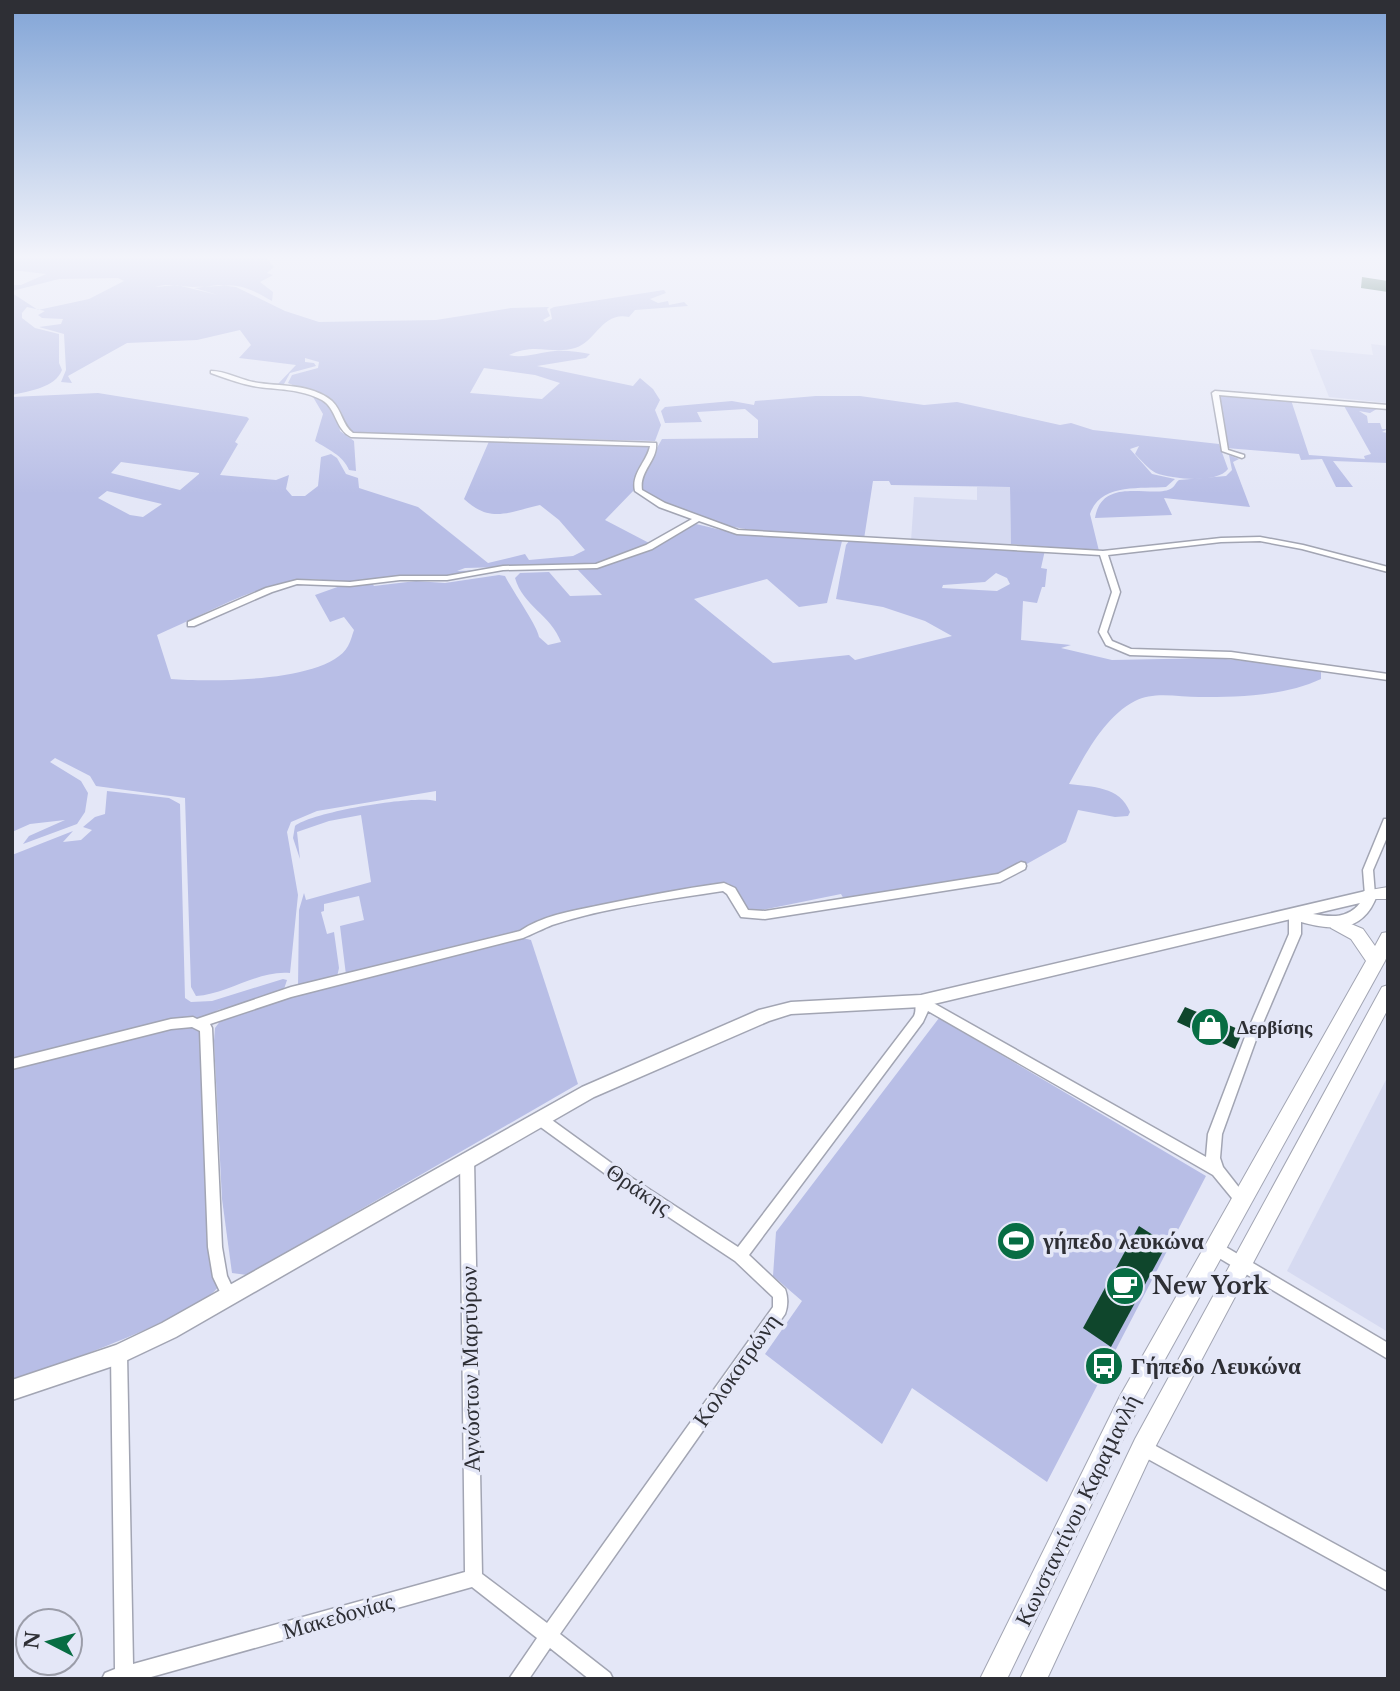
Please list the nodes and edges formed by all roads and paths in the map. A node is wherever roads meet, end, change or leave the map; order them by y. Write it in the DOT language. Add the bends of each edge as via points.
graph roads {
  1 [pos="213,372"];
  2 [pos="1388,407"];
  3 [pos="1242,456"];
  4 [pos="697,519"];
  5 [pos="1103,553"];
  6 [pos="1388,570"];
  7 [pos="191,624"];
  8 [pos="1388,677"];
  9 [pos="1388,822"];
  10 [pos="1021,866"];
  11 [pos="1388,893"];
  12 [pos="1370,895"];
  13 [pos="1295,915"];
  14 [pos="1337,924"];
  15 [pos="1388,939"];
  16 [pos="1376,961"];
  17 [pos="1388,992"];
  18 [pos="921,1001"];
  19 [pos="199,1023"];
  20 [pos="12,1064"];
  21 [pos="540,1119"];
  22 [pos="467,1159"];
  23 [pos="1218,1171"];
  24 [pos="1241,1199"];
  25 [pos="1214,1247"];
  26 [pos="740,1256"];
  27 [pos="1242,1263"];
  28 [pos="229,1295"];
  29 [pos="1388,1352"];
  30 [pos="120,1354"];
  31 [pos="12,1390"];
  32 [pos="1143,1447"];
  33 [pos="474,1578"];
  34 [pos="1388,1583"];
  35 [pos="550,1634"];
  36 [pos="118,1677"];
  37 [pos="518,1679"];
  38 [pos="604,1679"];
  39 [pos="993,1679"];
  40 [pos="1033,1679"];
  1 -- 4 [label="street" via="321,397 338,410 343,428 351,435 654,444 637,489 645,497"];
  2 -- 3 [label="street" via="1215,393 1225,451"];
  4 -- 5 [label="street" via="750,533"];
  4 -- 7 [label="street" via="649,547 597,566 503,568 447,578 349,584 296,582"];
  5 -- 6 [label="street" via="1260,539"];
  5 -- 8 [label="street" via="1116,592 1103,632 1114,647 1130,652 1231,655"];
  9 -- 12 [label="street" via="1368,870"];
  10 -- 19 [label="street" via="1000,878 765,915 745,914 724,887 547,920 523,934 291,992"];
  11 -- 12 [label="main road"];
  12 -- 13 [label="street"];
  12 -- 14 [label="street" via="1362,911"];
  13 -- 14 [label="street"];
  13 -- 18 [label="street"];
  13 -- 23 [label="street" via="1295,934 1215,1133 1213,1158"];
  14 -- 16 [label="main road" via="1357,934"];
  15 -- 16 [label="main road, Κωνσταντίνου Καραμανλή"];
  16 -- 24 [label="main road, Κωνσταντίνου Καραμανλή"];
  17 -- 27 [label="main road, Κωνσταντίνου Καραμανλή"];
  18 -- 21 [label="street" via="780,1010 619,1077"];
  18 -- 23 [label="street"];
  18 -- 26 [label="street" via="919,1019"];
  19 -- 20 [label="street" via="171,1024"];
  19 -- 28 [label="street" via="208,1032 215,1247 220,1277"];
  21 -- 22 [label="street"];
  21 -- 26 [label="street, Θράκης"];
  22 -- 28 [label="street"];
  22 -- 33 [label="street, Αγνώστων Μαρτύρων"];
  23 -- 24 [label="street"];
  24 -- 25 [label="main road, Κωνσταντίνου Καραμανλή"];
  25 -- 27 [label="street"];
  25 -- 39 [label="main road, Κωνσταντίνου Καραμανλή" via="1128,1404"];
  26 -- 35 [label="street, Κολοκοτρώνη" via="780,1294 780,1309"];
  27 -- 29 [label="street"];
  27 -- 32 [label="main road, Κωνσταντίνου Καραμανλή"];
  28 -- 30 [label="street"];
  30 -- 31 [label="street"];
  30 -- 36 [label="street"];
  32 -- 34 [label="street"];
  32 -- 40 [label="main road, Κωνσταντίνου Καραμανλή"];
  33 -- 35 [label="street"];
  33 -- 36 [label="street, Μακεδονίας"];
  35 -- 37 [label="street, Κολοκοτρώνη"];
  35 -- 38 [label="street"];
}
